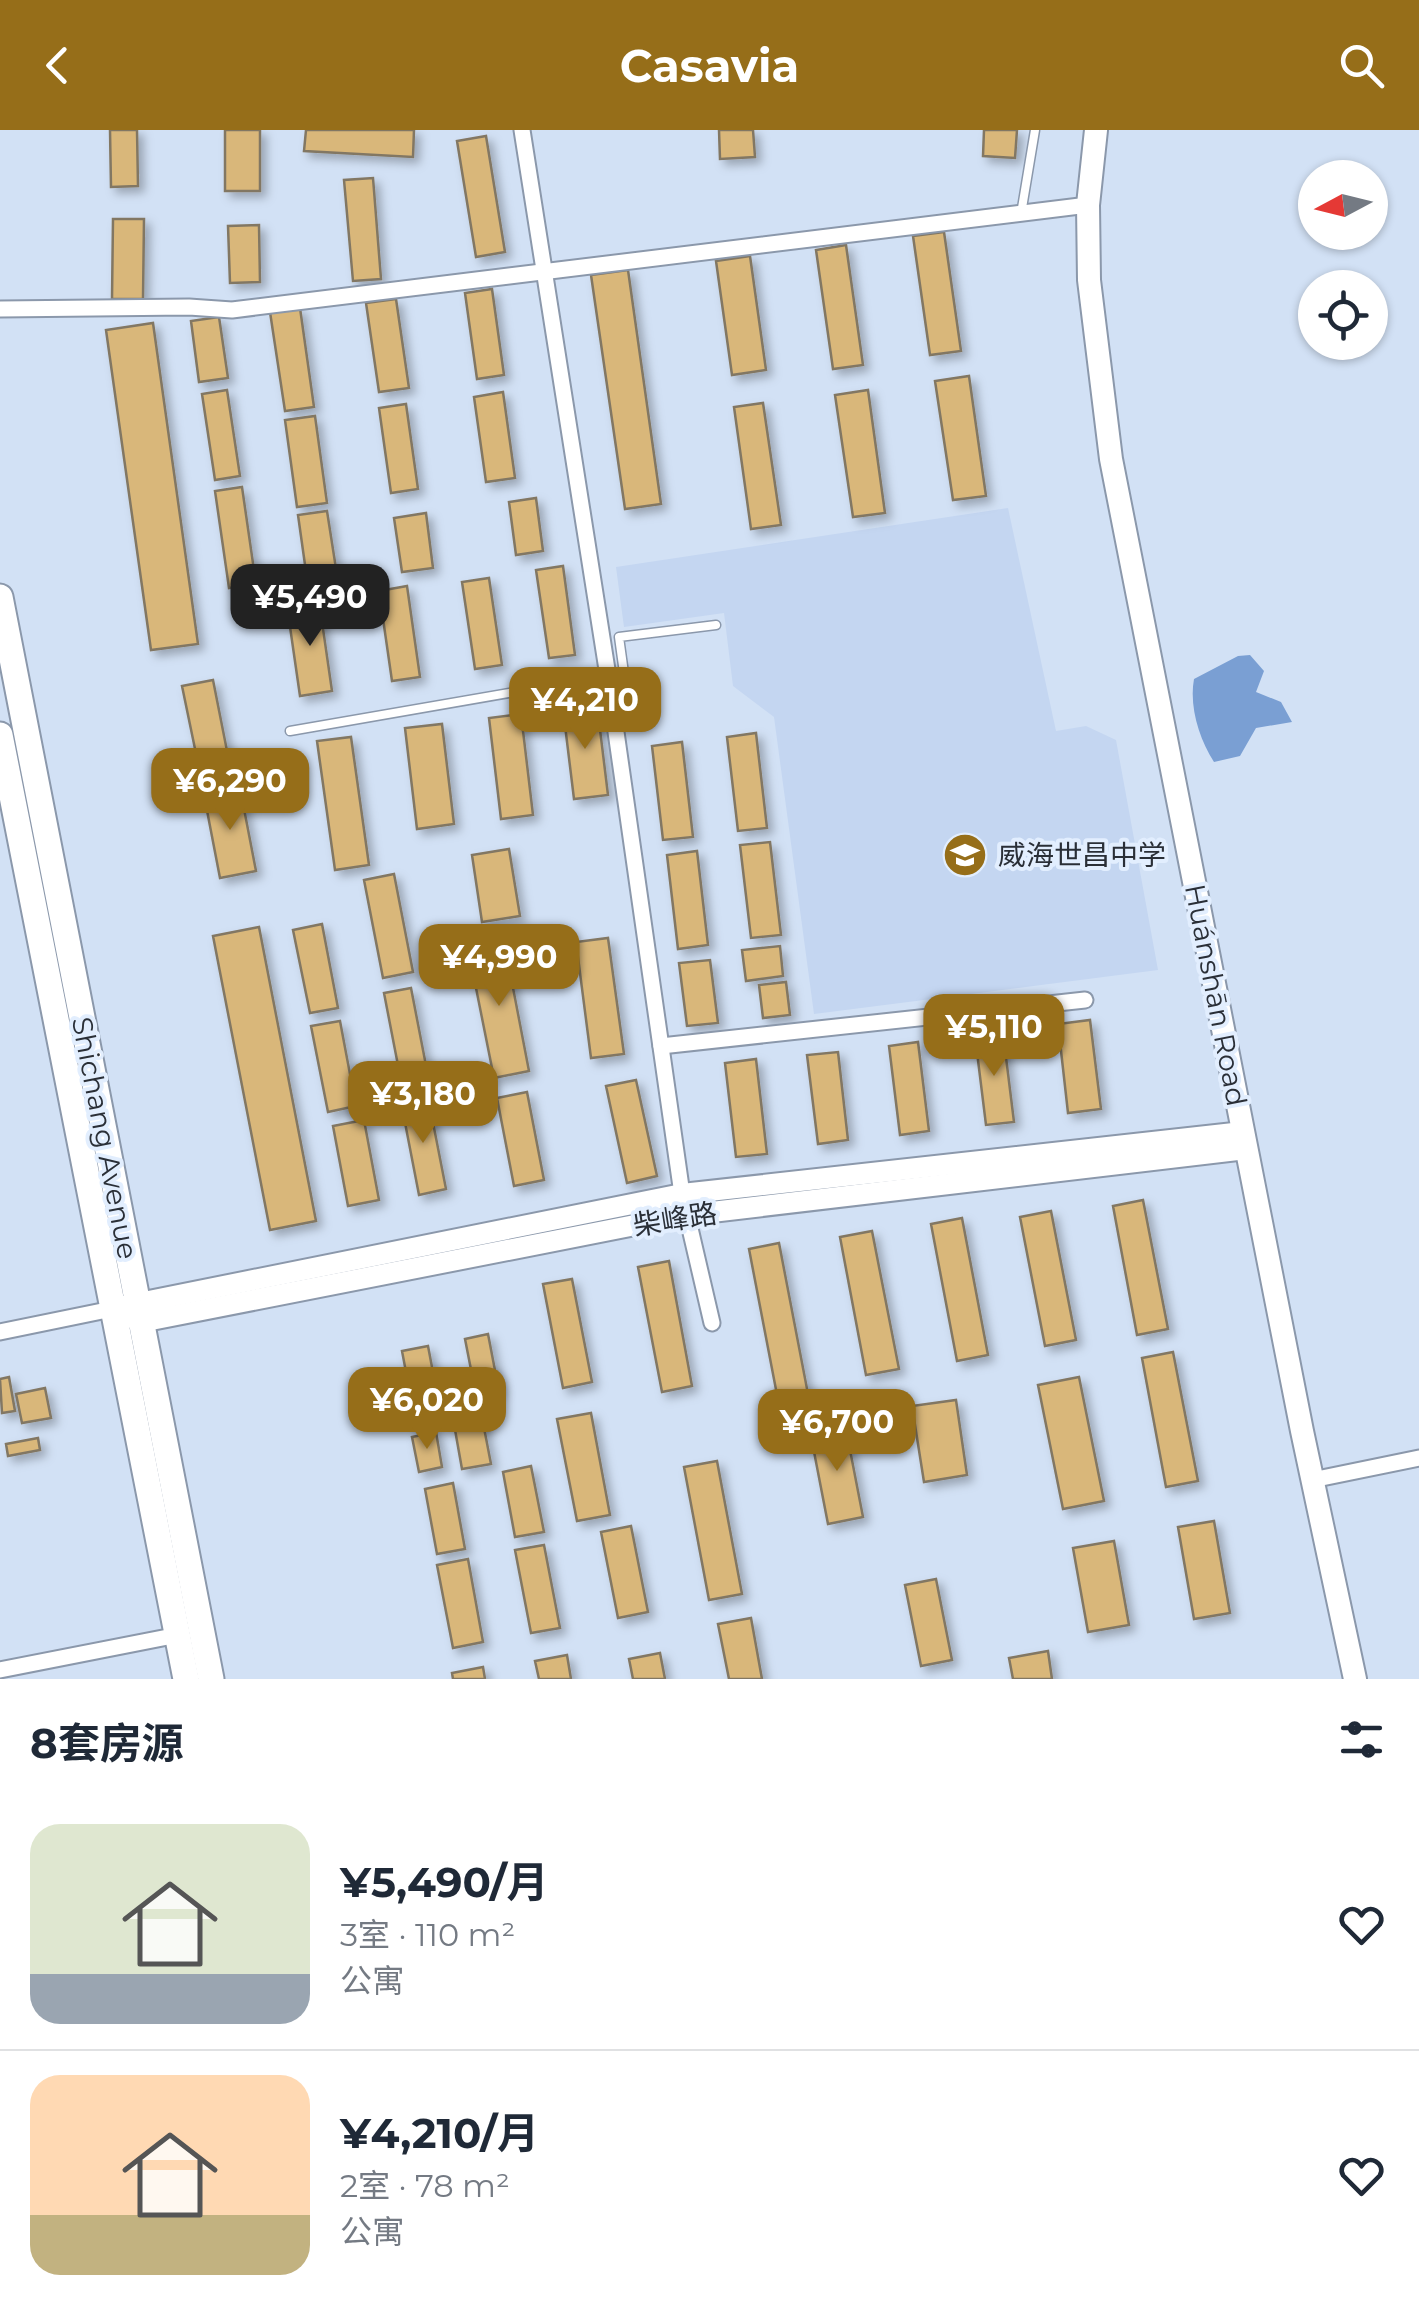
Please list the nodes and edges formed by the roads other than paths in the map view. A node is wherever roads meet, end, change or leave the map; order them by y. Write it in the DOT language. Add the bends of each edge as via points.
graph roads {
  1 [pos="522,130"];
  2 [pos="1035,130"];
  3 [pos="1096,130"];
  4 [pos="1088,204"];
  5 [pos="1021,215"];
  6 [pos="544,272"];
  7 [pos="0,309"];
  8 [pos="0,597"];
  9 [pos="716,625"];
  10 [pos="608,676"];
  11 [pos="290,731"];
  12 [pos="0,735"];
  13 [pos="1085,1000"];
  14 [pos="661,1046"];
  15 [pos="1244,1141"];
  16 [pos="684,1204"];
  17 [pos="130,1312"];
  18 [pos="712,1323"];
  19 [pos="0,1332"];
  20 [pos="1419,1458"];
  21 [pos="1312,1480"];
  22 [pos="178,1635"];
  23 [pos="0,1670"];
  24 [pos="186,1679"];
  25 [pos="212,1679"];
  26 [pos="1354,1679"];
  1 -- 6 [label="street"];
  2 -- 5 [label="lane"];
  3 -- 4 [label="main road, Huánshān Road"];
  4 -- 5 [label="street"];
  4 -- 15 [label="main road, Huánshān Road" via="1089,280 1110,459"];
  5 -- 6 [label="street"];
  6 -- 7 [label="street" via="232,310"];
  6 -- 10 [label="street"];
  8 -- 17 [label="main road, Shichang Avenue"];
  9 -- 10 [label="lane" via="619,637 624,673"];
  10 -- 11 [label="lane"];
  10 -- 14 [label="street"];
  12 -- 17 [label="main road, Shichang Avenue"];
  13 -- 14 [label="street"];
  14 -- 16 [label="street"];
  15 -- 16 [label="street, 柴峰路"];
  15 -- 21 [label="main road, Huánshān Road"];
  16 -- 17 [label="street, 柴峰路"];
  16 -- 18 [label="street"];
  17 -- 19 [label="street, 柴峰路"];
  17 -- 22 [label="main road, Shichang Avenue"];
  17 -- 25 [label="main road, Shichang Avenue"];
  20 -- 21 [label="street"];
  21 -- 26 [label="main road, Huánshān Road"];
  22 -- 23 [label="street"];
  22 -- 24 [label="main road, Shichang Avenue"];
}
